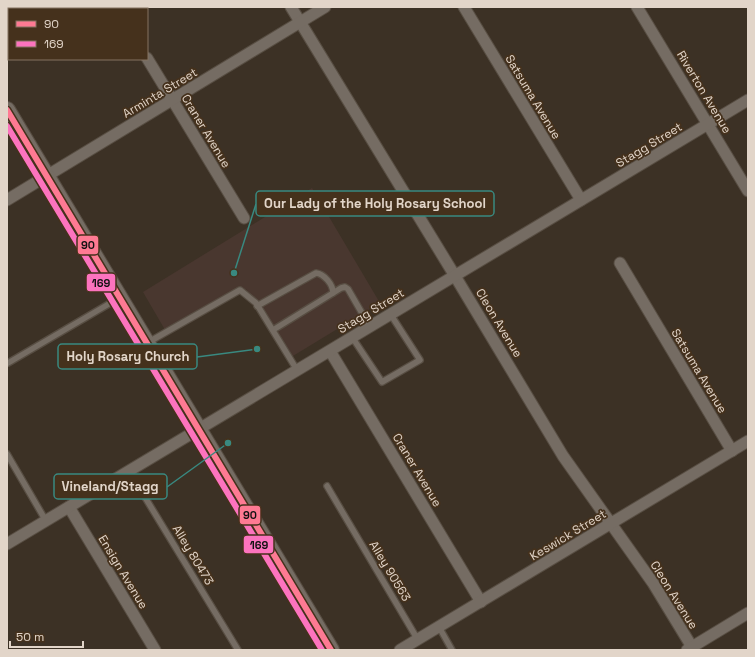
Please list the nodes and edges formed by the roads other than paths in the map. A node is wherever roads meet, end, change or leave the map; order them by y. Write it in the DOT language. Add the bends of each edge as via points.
graph roads {
  1 [pos="291,7"];
  2 [pos="325,7"];
  3 [pos="464,7"];
  4 [pos="638,7"];
  5 [pos="300,22"];
  6 [pos="148,60"];
  7 [pos="748,100"];
  8 [pos="172,101"];
  9 [pos="9,119"];
  10 [pos="708,124"];
  11 [pos="47,176"];
  12 [pos="748,191"];
  13 [pos="7,200"];
  14 [pos="581,200"];
  15 [pos="244,218"];
  16 [pos="620,263"];
  17 [pos="455,276"];
  18 [pos="333,293"];
  19 [pos="119,298"];
  20 [pos="257,306"];
  21 [pos="391,315"];
  22 [pos="370,327"];
  23 [pos="273,330"];
  24 [pos="352,337"];
  25 [pos="147,343"];
  26 [pos="330,351"];
  27 [pos="8,363"];
  28 [pos="298,370"];
  29 [pos="198,429"];
  30 [pos="748,441"];
  31 [pos="732,451"];
  32 [pos="7,454"];
  33 [pos="129,471"];
  34 [pos="327,486"];
  35 [pos="69,507"];
  36 [pos="46,520"];
  37 [pos="611,524"];
  38 [pos="7,544"];
  39 [pos="481,602"];
  40 [pos="748,613"];
  41 [pos="438,627"];
  42 [pos="418,640"];
  43 [pos="689,648"];
  44 [pos="156,650"];
  45 [pos="238,650"];
  46 [pos="331,650"];
  47 [pos="400,650"];
  48 [pos="452,650"];
  1 -- 5 [label="street, Cleon Avenue"];
  2 -- 5 [label="street, Arminta Street"];
  3 -- 14 [label="street, Satsuma Avenue"];
  4 -- 10 [label="street, Riverton Avenue"];
  5 -- 8 [label="street, Arminta Street"];
  5 -- 17 [label="street, Cleon Avenue"];
  6 -- 8 [label="street, Craner Avenue"];
  7 -- 10 [label="street, Stagg Street"];
  8 -- 11 [label="street, Arminta Street"];
  8 -- 15 [label="street, Craner Avenue"];
  9 -- 11 [label="main road"];
  10 -- 12 [label="street, Riverton Avenue"];
  10 -- 14 [label="street, Stagg Street"];
  11 -- 13 [label="street, Arminta Street"];
  11 -- 19 [label="main road"];
  14 -- 17 [label="street, Stagg Street"];
  16 -- 31 [label="street, Satsuma Avenue"];
  17 -- 21 [label="street, Stagg Street"];
  17 -- 37 [label="street, Cleon Avenue" via="563,456"];
  18 -- 20 [label="lane" via="324,276 316,273"];
  18 -- 22 [label="lane" via="341,288 348,289"];
  18 -- 23 [label="lane"];
  19 -- 25 [label="main road"];
  19 -- 27 [label="lane"];
  20 -- 23 [label="lane"];
  20 -- 25 [label="lane" via="240,290"];
  21 -- 22 [label="street, Stagg Street"];
  21 -- 24 [label="lane" via="420,360 382,382"];
  22 -- 24 [label="street, Stagg Street"];
  23 -- 28 [label="lane"];
  24 -- 26 [label="street, Stagg Street"];
  25 -- 29 [label="main road"];
  26 -- 28 [label="street, Stagg Street"];
  26 -- 39 [label="street, Craner Avenue"];
  28 -- 29 [label="street, Stagg Street"];
  29 -- 33 [label="street, Stagg Street"];
  29 -- 46 [label="main road"];
  30 -- 31 [label="street, Keswick Street"];
  31 -- 37 [label="street, Keswick Street"];
  32 -- 36 [label="lane"];
  33 -- 35 [label="street, Stagg Street"];
  33 -- 45 [label="lane, Alley 80473"];
  34 -- 42 [label="lane, Alley 90563"];
  35 -- 36 [label="street, Stagg Street"];
  35 -- 44 [label="street, Ensign Avenue"];
  36 -- 38 [label="street, Stagg Street"];
  37 -- 39 [label="street, Keswick Street"];
  37 -- 43 [label="street, Cleon Avenue" via="653,583"];
  39 -- 41 [label="street, Keswick Street"];
  40 -- 43 [label="street"];
  41 -- 42 [label="street, Keswick Street"];
  41 -- 48 [label="lane"];
  42 -- 47 [label="street, Keswick Street"];
}
